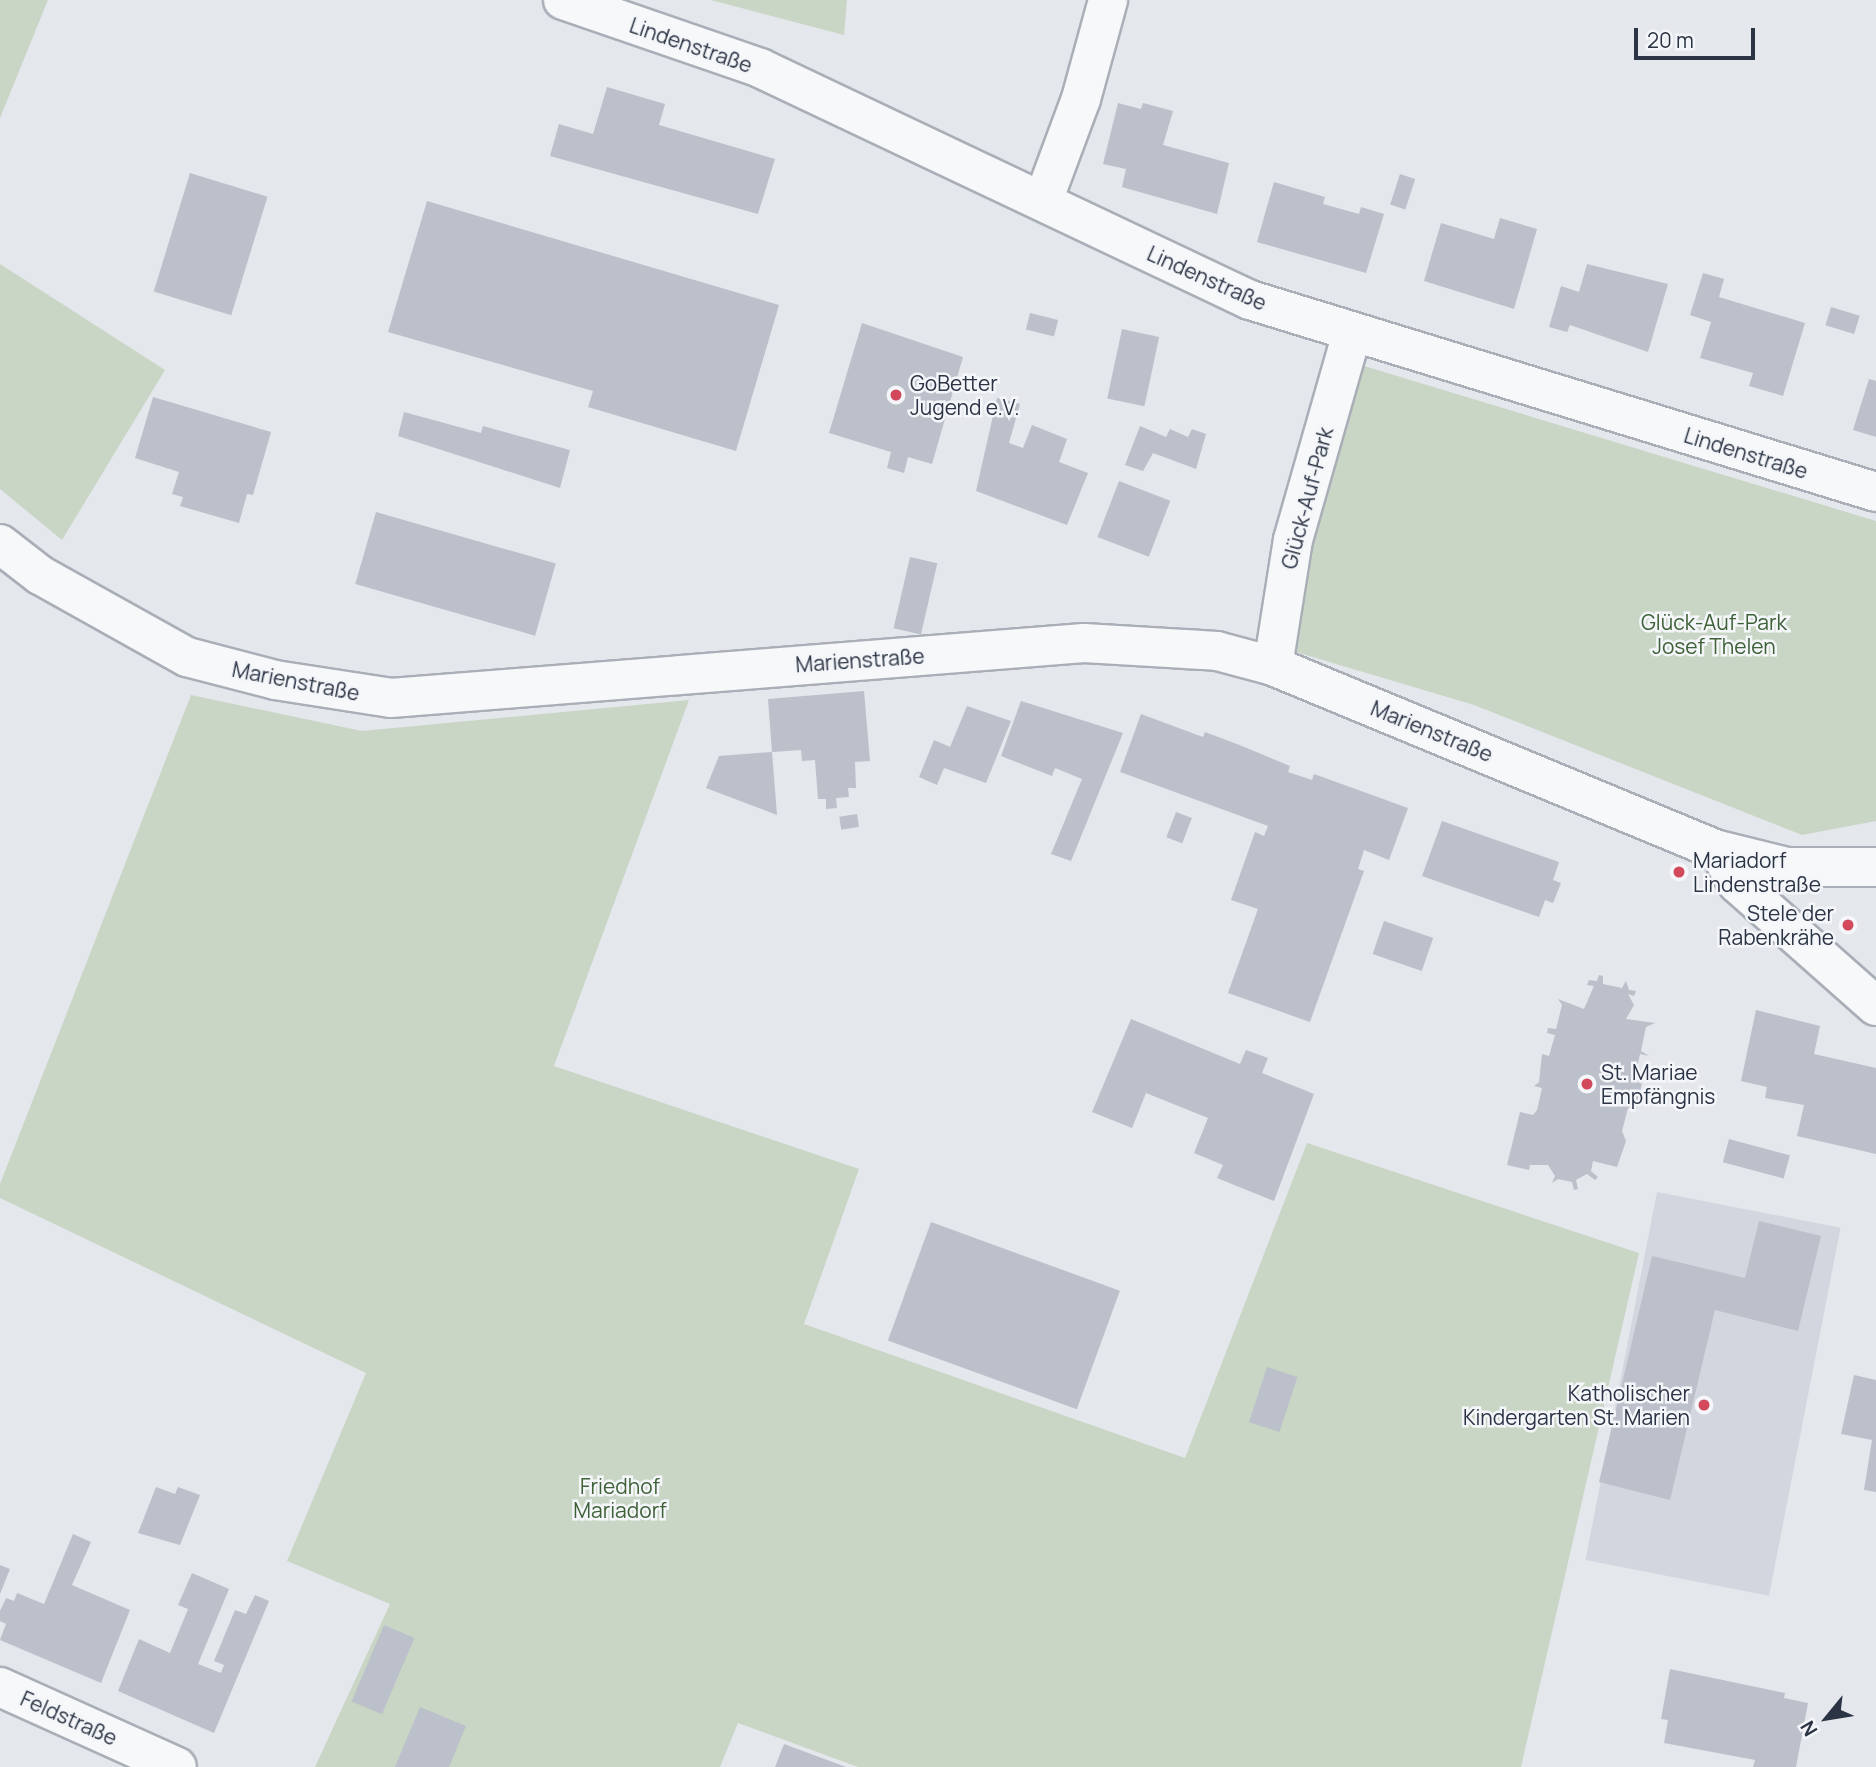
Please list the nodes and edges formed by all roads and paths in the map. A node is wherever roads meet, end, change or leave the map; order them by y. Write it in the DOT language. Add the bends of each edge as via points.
graph roads {
  1 [pos="563,0"];
  2 [pos="1108,0"];
  3 [pos="1043,201"];
  4 [pos="1352,333"];
  5 [pos="1876,492"];
  6 [pos="0,544"];
  7 [pos="1273,666"];
  8 [pos="1718,850"];
  9 [pos="1876,867"];
  10 [pos="1876,1006"];
  11 [pos="0,1687"];
  12 [pos="177,1767"];
  1 -- 3 [label="street, Lindenstraße" via="760,68"];
  2 -- 3 [label="street" via="1081,99"];
  3 -- 4 [label="street, Lindenstraße" via="1250,300"];
  4 -- 5 [label="street, Lindenstraße"];
  4 -- 7 [label="street, Glück-Auf-Park" via="1293,540"];
  6 -- 7 [label="street, Marienstraße" via="40,575 187,657 275,680 391,698 1084,643 1217,651"];
  7 -- 8 [label="street, Marienstraße"];
  8 -- 9 [label="street, Marienstraße" via="1787,867"];
  8 -- 10 [label="street" via="1738,884"];
  11 -- 12 [label="street, Feldstraße"];
}
